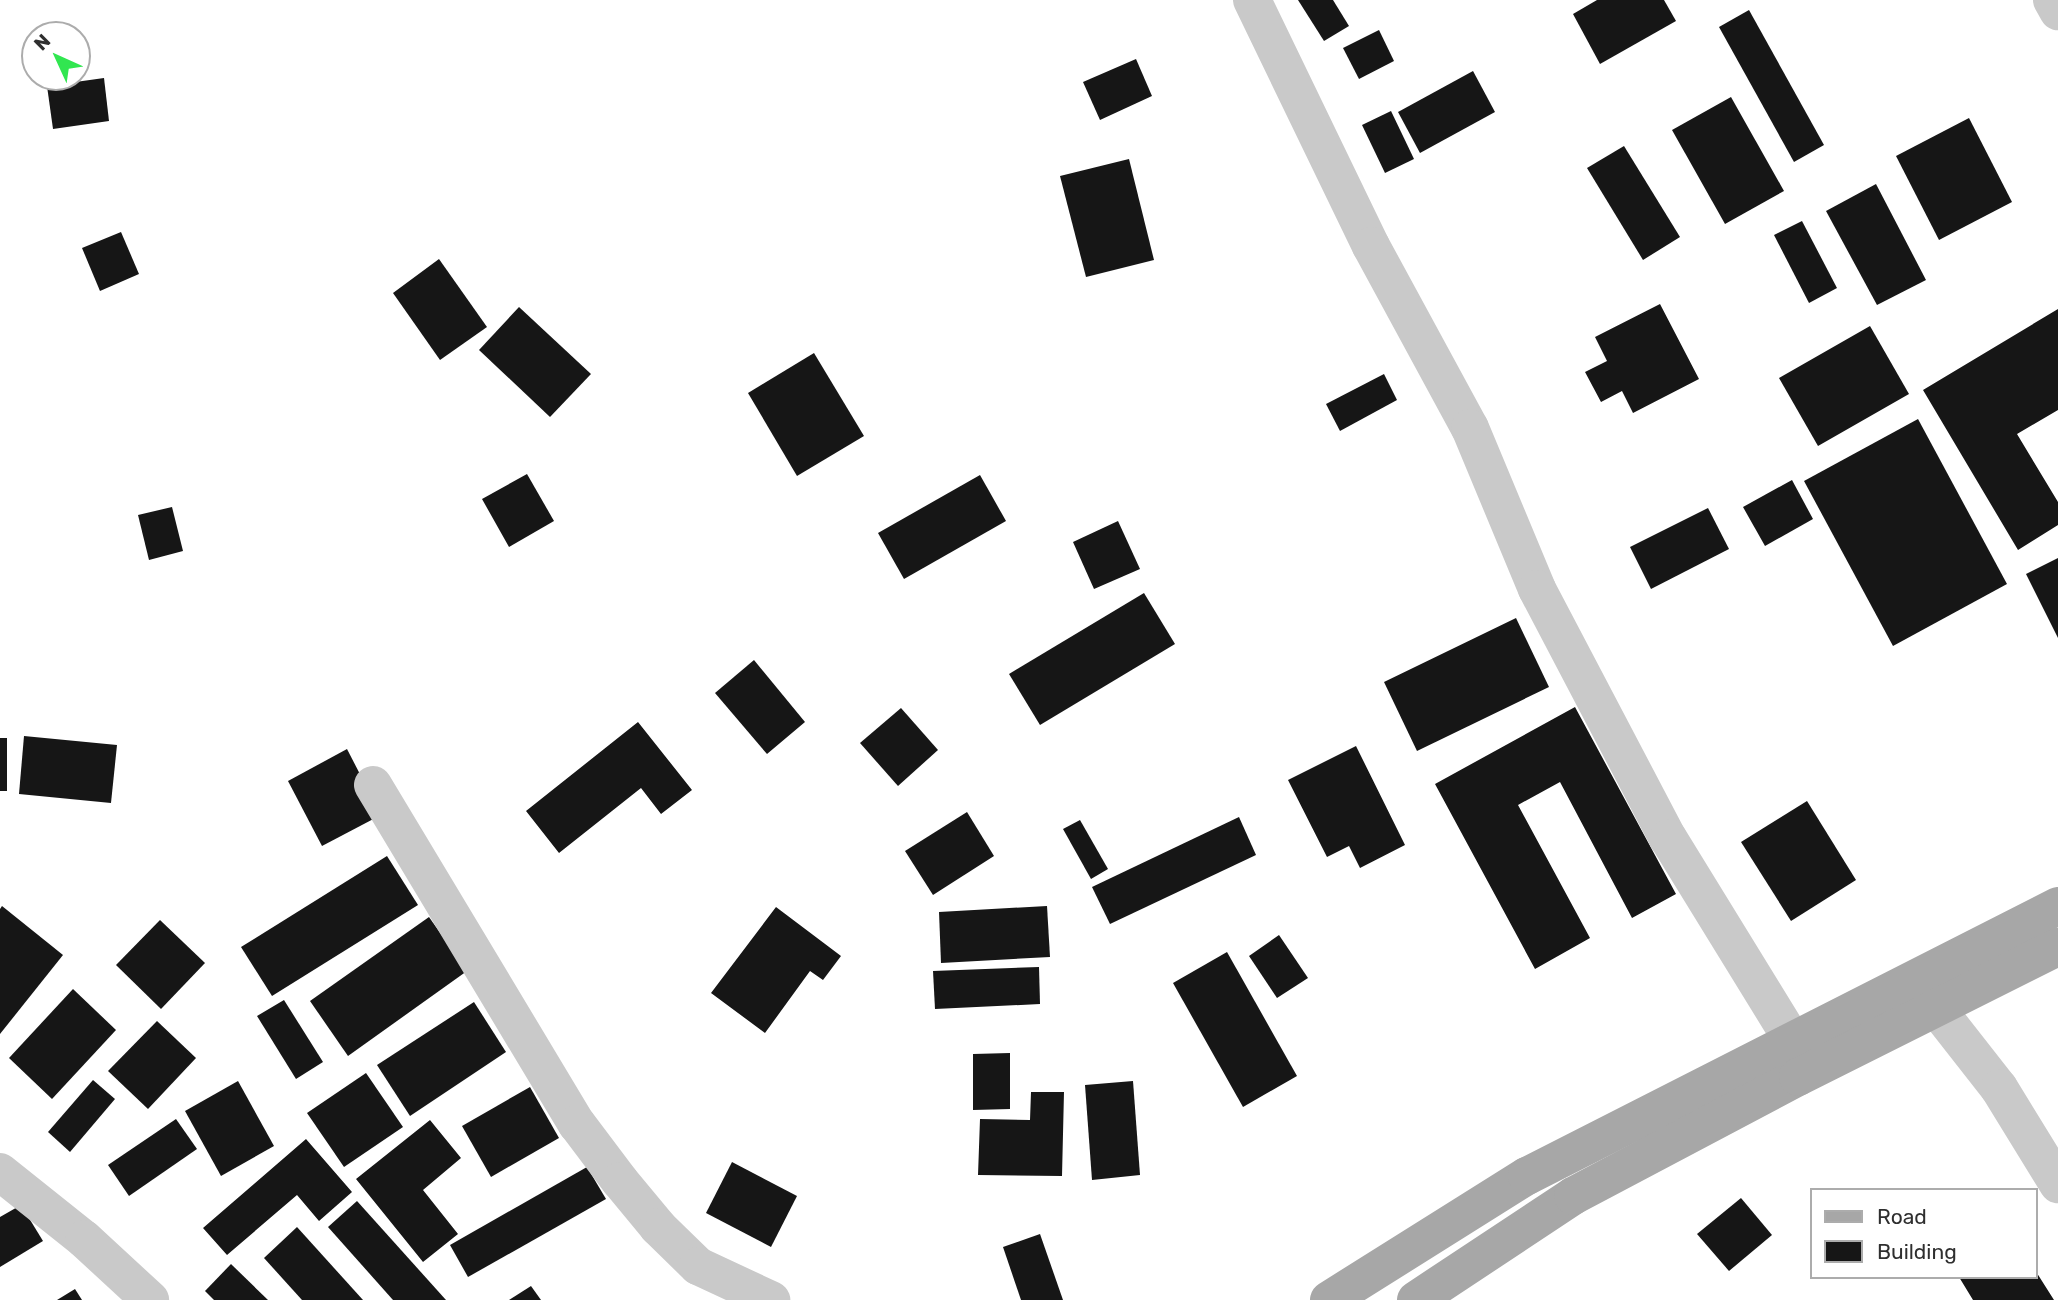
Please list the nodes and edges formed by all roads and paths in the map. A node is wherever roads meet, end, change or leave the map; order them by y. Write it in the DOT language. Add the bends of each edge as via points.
graph roads {
  1 [pos="1252,0"];
  2 [pos="2052,0"];
  3 [pos="2058,11"];
  4 [pos="373,785"];
  5 [pos="2058,906"];
  6 [pos="2058,947"];
  7 [pos="1937,1009"];
  8 [pos="1793,1041"];
  9 [pos="0,1172"];
  10 [pos="2058,1184"];
  11 [pos="150,1300"];
  12 [pos="771,1300"];
  13 [pos="1329,1300"];
  14 [pos="1416,1300"];
  1 -- 8 [label="street" via="1371,246 1470,428 1537,589 1668,838"];
  2 -- 3 [label="street"];
  4 -- 12 [label="street" via="577,1124 620,1181 698,1266"];
  5 -- 8 [label="main road"];
  6 -- 7 [label="main road"];
  7 -- 10 [label="street" via="1999,1088"];
  7 -- 14 [label="main road" via="1573,1196"];
  8 -- 13 [label="main road" via="1527,1175"];
  9 -- 11 [label="street" via="84,1239"];
}
